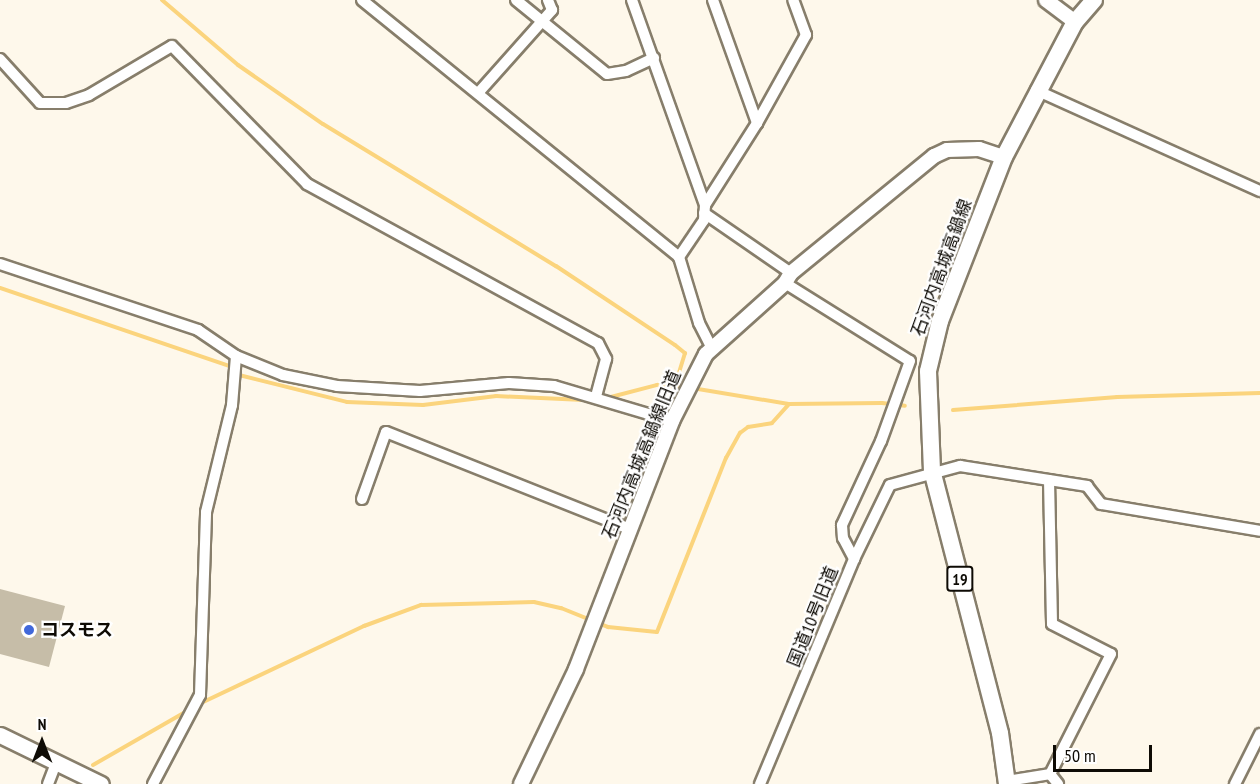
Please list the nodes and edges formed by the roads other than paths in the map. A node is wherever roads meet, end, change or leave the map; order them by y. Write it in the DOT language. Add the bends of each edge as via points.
graph roads {
  1 [pos="362,0"];
  2 [pos="516,0"];
  3 [pos="548,0"];
  4 [pos="632,0"];
  5 [pos="713,0"];
  6 [pos="793,0"];
  7 [pos="1046,0"];
  8 [pos="1094,0"];
  9 [pos="1075,22"];
  10 [pos="541,24"];
  11 [pos="654,58"];
  12 [pos="0,59"];
  13 [pos="1036,90"];
  14 [pos="479,92"];
  15 [pos="757,123"];
  16 [pos="1004,157"];
  17 [pos="1260,191"];
  18 [pos="704,209"];
  19 [pos="679,256"];
  20 [pos="0,264"];
  21 [pos="788,278"];
  22 [pos="712,348"];
  23 [pos="236,356"];
  24 [pos="596,398"];
  25 [pos="672,421"];
  26 [pos="932,471"];
  27 [pos="1048,480"];
  28 [pos="362,500"];
  29 [pos="630,529"];
  30 [pos="1260,531"];
  31 [pos="854,559"];
  32 [pos="1260,734"];
  33 [pos="0,735"];
  34 [pos="56,763"];
  35 [pos="1050,774"];
  36 [pos="1007,782"];
  37 [pos="48,784"];
  38 [pos="101,784"];
  39 [pos="153,784"];
  40 [pos="521,784"];
  41 [pos="760,784"];
  42 [pos="1058,784"];
  43 [pos="1235,784"];
  1 -- 14 [label="street"];
  2 -- 10 [label="street"];
  3 -- 10 [label="street" via="552,10"];
  4 -- 11 [label="street"];
  5 -- 15 [label="street"];
  6 -- 15 [label="street" via="806,35"];
  7 -- 9 [label="street"];
  8 -- 9 [label="main road, 石河内高城高鍋線 / 19"];
  9 -- 13 [label="main road, 石河内高城高鍋線 / 19"];
  10 -- 11 [label="street" via="607,74 626,71"];
  10 -- 14 [label="street"];
  11 -- 18 [label="street"];
  12 -- 24 [label="street" via="40,103 66,103 89,96 172,46 307,184 598,343 606,359"];
  13 -- 16 [label="main road, 石河内高城高鍋線 / 19"];
  13 -- 17 [label="street"];
  14 -- 19 [label="street"];
  15 -- 18 [label="street"];
  16 -- 21 [label="street, 石河内高城高鍋線旧道" via="980,149 946,150 934,156"];
  16 -- 26 [label="main road, 石河内高城高鍋線 / 19" via="940,321 928,371"];
  18 -- 19 [label="street" via="692,242"];
  18 -- 21 [label="street"];
  19 -- 22 [label="street" via="699,323"];
  20 -- 23 [label="street" via="198,330"];
  21 -- 22 [label="street, 石河内高城高鍋線旧道"];
  21 -- 31 [label="street, 国道10号旧道" via="910,361 881,441 842,525 843,538"];
  22 -- 25 [label="street, 石河内高城高鍋線旧道"];
  23 -- 24 [label="street" via="283,375 337,386 420,391 509,383 554,386"];
  23 -- 39 [label="street" via="232,405 206,512 200,695"];
  24 -- 25 [label="street"];
  25 -- 29 [label="street, 石河内高城高鍋線旧道"];
  26 -- 27 [label="street" via="960,466"];
  26 -- 31 [label="street" via="890,485"];
  26 -- 36 [label="main road, 石河内高城高鍋線 / 19" via="1000,733"];
  27 -- 30 [label="street" via="1087,486 1101,504"];
  27 -- 35 [label="street" via="1052,624 1112,654"];
  28 -- 29 [label="street" via="386,432"];
  29 -- 40 [label="street, 石河内高城高鍋線旧道" via="576,669"];
  31 -- 41 [label="street, 国道10号旧道"];
  32 -- 43 [label="street"];
  33 -- 34 [label="main road"];
  34 -- 37 [label="street"];
  34 -- 38 [label="main road"];
  35 -- 36 [label="street"];
  35 -- 42 [label="street"];
}
